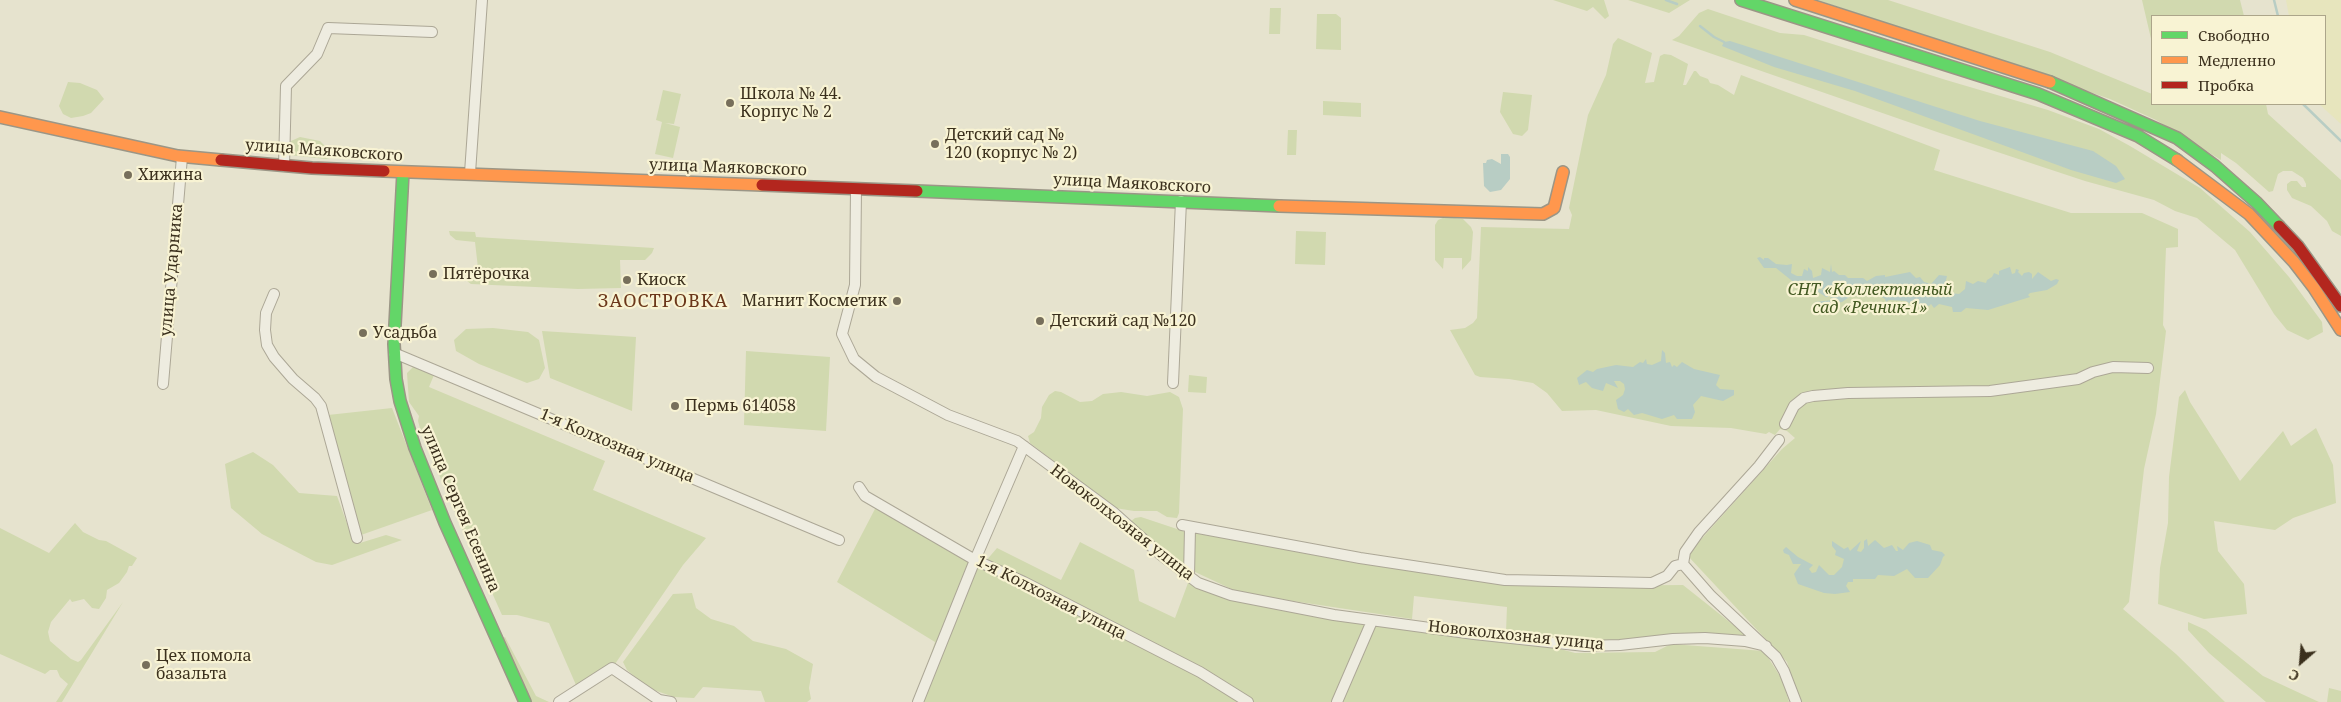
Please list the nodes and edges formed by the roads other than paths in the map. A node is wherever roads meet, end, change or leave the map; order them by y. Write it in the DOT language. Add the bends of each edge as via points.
graph roads {
  1 [pos="482,0"];
  2 [pos="1741,0"];
  3 [pos="1795,0"];
  4 [pos="432,32"];
  5 [pos="0,117"];
  6 [pos="182,156"];
  7 [pos="284,166"];
  8 [pos="403,172"];
  9 [pos="1562,172"];
  10 [pos="470,173"];
  11 [pos="856,189"];
  12 [pos="1182,201"];
  13 [pos="274,294"];
  14 [pos="2341,306"];
  15 [pos="2341,330"];
  16 [pos="394,353"];
  17 [pos="2148,368"];
  18 [pos="1173,383"];
  19 [pos="163,384"];
  20 [pos="1785,424"];
  21 [pos="1778,440"];
  22 [pos="1024,446"];
  23 [pos="859,487"];
  24 [pos="357,538"];
  25 [pos="839,540"];
  26 [pos="975,560"];
  27 [pos="1683,564"];
  28 [pos="1189,576"];
  29 [pos="1372,621"];
  30 [pos="1766,646"];
  31 [pos="525,702"];
  32 [pos="559,702"];
  33 [pos="672,702"];
  34 [pos="918,702"];
  35 [pos="1248,702"];
  36 [pos="1337,702"];
  37 [pos="1796,702"];
  1 -- 10 [label="street"];
  2 -- 15 [label="street" via="2038,94 2138,136 2189,167 2249,214 2294,262"];
  3 -- 14 [label="street" via="2032,75 2177,138 2257,203 2298,246"];
  4 -- 7 [label="street" via="328,28 317,54 286,86"];
  5 -- 6 [label="street, улица Маяковского"];
  6 -- 7 [label="street, улица Маяковского"];
  6 -- 19 [label="street, улица Ударника"];
  7 -- 8 [label="street, улица Маяковского"];
  8 -- 10 [label="street, улица Маяковского"];
  8 -- 16 [label="street, улица Сергея Есенина"];
  9 -- 12 [label="street, улица Маяковского" via="1554,208 1547,213"];
  10 -- 11 [label="street, улица Маяковского"];
  11 -- 12 [label="street, улица Маяковского"];
  11 -- 22 [label="street, Новоколхозная улица" via="855,285 842,334 854,359 876,377 948,415"];
  12 -- 18 [label="street"];
  13 -- 24 [label="street" via="265,322 268,345 293,379 321,406"];
  16 -- 25 [label="street, 1-я Колхозная улица"];
  16 -- 31 [label="street, улица Сергея Есенина" via="397,386 415,448 444,523"];
  17 -- 20 [label="street" via="2114,367 2078,379 1990,391 1848,393 1808,397 1791,409"];
  21 -- 27 [label="street" via="1755,471 1699,532 1685,552"];
  22 -- 26 [label="street"];
  22 -- 28 [label="street, Новоколхозная улица" via="1113,512 1160,555"];
  23 -- 26 [label="street, 1-я Колхозная улица" via="865,496"];
  26 -- 34 [label="street"];
  26 -- 35 [label="street, 1-я Колхозная улица" via="1200,672"];
  27 -- 28 [label="street" via="1652,583 1505,580 1186,527"];
  27 -- 30 [label="street" via="1748,632"];
  28 -- 29 [label="street, Новоколхозная улица" via="1231,595"];
  29 -- 30 [label="street, Новоколхозная улица" via="1585,646 1673,638 1745,641"];
  29 -- 36 [label="street"];
  30 -- 37 [label="street" via="1781,663"];
  32 -- 33 [label="street" via="612,668 660,700"];
}
